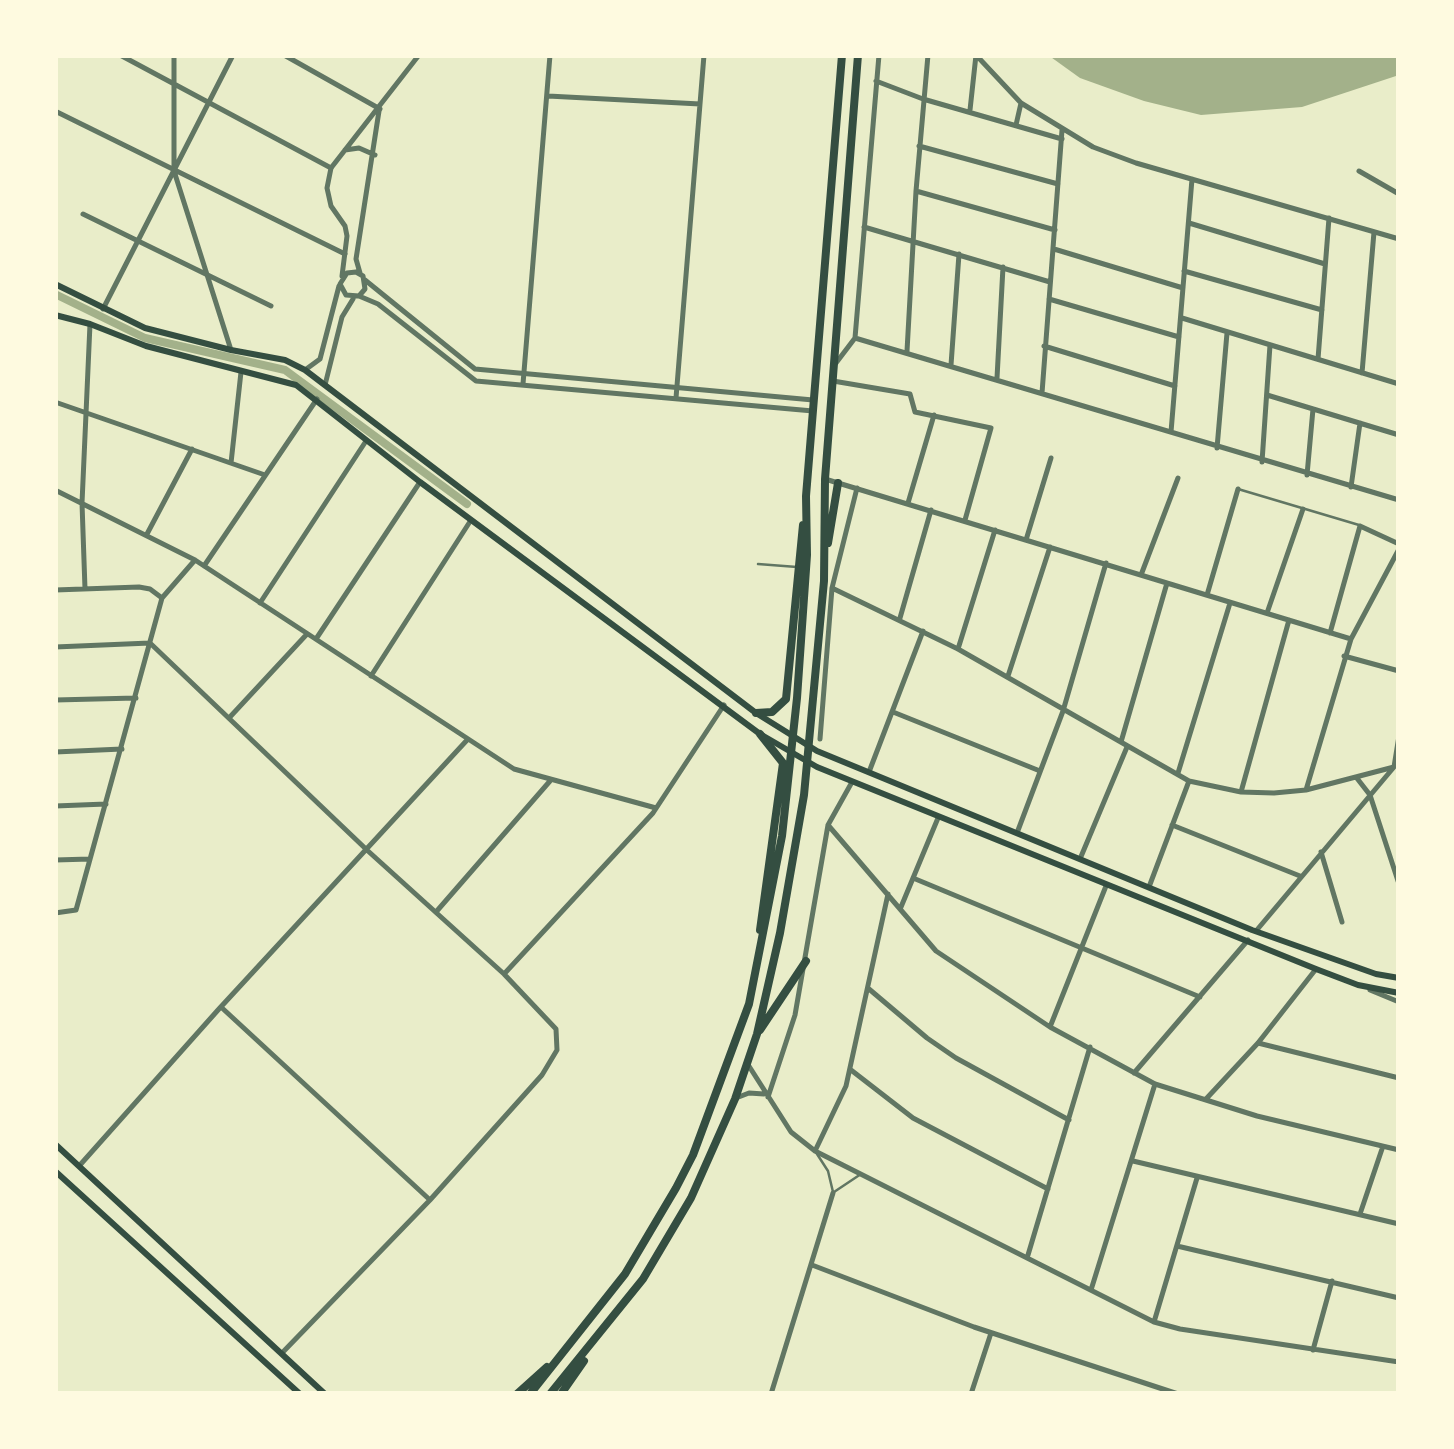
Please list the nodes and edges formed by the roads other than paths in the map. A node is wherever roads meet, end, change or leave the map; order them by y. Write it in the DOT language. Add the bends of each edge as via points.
graph roads {
  1 [pos="120,55"];
  2 [pos="174,55"];
  3 [pos="233,55"];
  4 [pos="284,55"];
  5 [pos="419,55"];
  6 [pos="550,55"];
  7 [pos="704,55"];
  8 [pos="842,55"];
  9 [pos="858,55"];
  10 [pos="879,55"];
  11 [pos="928,55"];
  12 [pos="976,55"];
  13 [pos="876,81"];
  14 [pos="173,82"];
  15 [pos="547,96"];
  16 [pos="923,99"];
  17 [pos="209,102"];
  18 [pos="700,104"];
  19 [pos="1021,104"];
  20 [pos="380,108"];
  21 [pos="970,110"];
  22 [pos="55,111"];
  23 [pos="1016,125"];
  24 [pos="1062,130"];
  25 [pos="1062,139"];
  26 [pos="919,146"];
  27 [pos="344,150"];
  28 [pos="375,155"];
  29 [pos="331,168"];
  30 [pos="174,171"];
  31 [pos="1359,171"];
  32 [pos="1192,179"];
  33 [pos="1058,184"];
  34 [pos="916,191"];
  35 [pos="1399,194"];
  36 [pos="831,195"];
  37 [pos="83,214"];
  38 [pos="1329,216"];
  39 [pos="362,217"];
  40 [pos="340,219"];
  41 [pos="844,222"];
  42 [pos="1189,223"];
  43 [pos="864,227"];
  44 [pos="1055,230"];
  45 [pos="1374,231"];
  46 [pos="1399,239"];
  47 [pos="827,240"];
  48 [pos="912,240"];
  49 [pos="136,241"];
  50 [pos="1054,250"];
  51 [pos="345,254"];
  52 [pos="959,254"];
  53 [pos="842,261"];
  54 [pos="1326,264"];
  55 [pos="1003,266"];
  56 [pos="1184,270"];
  57 [pos="360,273"];
  58 [pos="209,276"];
  59 [pos="365,280"];
  60 [pos="340,281"];
  61 [pos="1050,282"];
  62 [pos="55,284"];
  63 [pos="1183,288"];
  64 [pos="357,297"];
  65 [pos="1049,298"];
  66 [pos="271,306"];
  67 [pos="103,308"];
  68 [pos="1322,310"];
  69 [pos="55,315"];
  70 [pos="1180,318"];
  71 [pos="90,324"];
  72 [pos="1227,332"];
  73 [pos="1179,337"];
  74 [pos="855,338"];
  75 [pos="1270,344"];
  76 [pos="1044,346"];
  77 [pos="230,350"];
  78 [pos="907,352"];
  79 [pos="1318,360"];
  80 [pos="834,365"];
  81 [pos="951,365"];
  82 [pos="242,369"];
  83 [pos="306,370"];
  84 [pos="1362,373"];
  85 [pos="524,374"];
  86 [pos="997,380"];
  87 [pos="833,381"];
  88 [pos="523,384"];
  89 [pos="1399,384"];
  90 [pos="325,385"];
  91 [pos="1175,386"];
  92 [pos="677,388"];
  93 [pos="1042,393"];
  94 [pos="1267,394"];
  95 [pos="676,398"];
  96 [pos="316,399"];
  97 [pos="813,400"];
  98 [pos="55,402"];
  99 [pos="1313,409"];
  100 [pos="812,411"];
  101 [pos="88,414"];
  102 [pos="934,414"];
  103 [pos="1360,423"];
  104 [pos="1171,432"];
  105 [pos="1399,435"];
  106 [pos="366,441"];
  107 [pos="1216,448"];
  108 [pos="192,449"];
  109 [pos="1051,458"];
  110 [pos="1262,462"];
  111 [pos="231,463"];
  112 [pos="265,475"];
  113 [pos="1307,475"];
  114 [pos="1178,478"];
  115 [pos="825,479"];
  116 [pos="420,482"];
  117 [pos="838,483"];
  118 [pos="857,488"];
  119 [pos="1351,488"];
  120 [pos="1238,489"];
  121 [pos="55,490"];
  122 [pos="806,496"];
  123 [pos="1399,500"];
  124 [pos="82,503"];
  125 [pos="908,504"];
  126 [pos="1302,508"];
  127 [pos="931,510"];
  128 [pos="471,520"];
  129 [pos="965,521"];
  130 [pos="1360,526"];
  131 [pos="994,530"];
  132 [pos="147,534"];
  133 [pos="1026,540"];
  134 [pos="1050,547"];
  135 [pos="1399,547"];
  136 [pos="195,560"];
  137 [pos="824,562"];
  138 [pos="758,564"];
  139 [pos="1106,564"];
  140 [pos="204,566"];
  141 [pos="798,567"];
  142 [pos="1142,575"];
  143 [pos="1168,583"];
  144 [pos="832,588"];
  145 [pos="85,589"];
  146 [pos="55,590"];
  147 [pos="1208,595"];
  148 [pos="162,598"];
  149 [pos="1230,602"];
  150 [pos="260,603"];
  151 [pos="621,608"];
  152 [pos="1267,613"];
  153 [pos="899,618"];
  154 [pos="1289,620"];
  155 [pos="610,621"];
  156 [pos="924,631"];
  157 [pos="1330,633"];
  158 [pos="308,634"];
  159 [pos="1350,639"];
  160 [pos="316,640"];
  161 [pos="150,643"];
  162 [pos="55,647"];
  163 [pos="958,649"];
  164 [pos="1344,656"];
  165 [pos="698,668"];
  166 [pos="1399,671"];
  167 [pos="371,676"];
  168 [pos="1008,676"];
  169 [pos="690,680"];
  170 [pos="136,698"];
  171 [pos="55,700"];
  172 [pos="724,705"];
  173 [pos="1064,711"];
  174 [pos="892,712"];
  175 [pos="756,713"];
  176 [pos="229,718"];
  177 [pos="760,734"];
  178 [pos="1399,736"];
  179 [pos="469,739"];
  180 [pos="820,739"];
  181 [pos="1124,744"];
  182 [pos="122,749"];
  183 [pos="55,752"];
  184 [pos="1394,767"];
  185 [pos="1040,771"];
  186 [pos="869,772"];
  187 [pos="1178,772"];
  188 [pos="1356,777"];
  189 [pos="550,780"];
  190 [pos="1189,781"];
  191 [pos="852,782"];
  192 [pos="1306,790"];
  193 [pos="1241,792"];
  194 [pos="1370,795"];
  195 [pos="106,804"];
  196 [pos="55,806"];
  197 [pos="656,808"];
  198 [pos="938,818"];
  199 [pos="828,825"];
  200 [pos="1172,825"];
  201 [pos="1017,833"];
  202 [pos="368,851"];
  203 [pos="1321,852"];
  204 [pos="90,859"];
  205 [pos="1080,859"];
  206 [pos="55,860"];
  207 [pos="1300,876"];
  208 [pos="913,878"];
  209 [pos="1399,884"];
  210 [pos="1106,886"];
  211 [pos="1149,887"];
  212 [pos="888,894"];
  213 [pos="901,908"];
  214 [pos="436,912"];
  215 [pos="55,914"];
  216 [pos="1342,922"];
  217 [pos="1256,931"];
  218 [pos="1248,940"];
  219 [pos="1081,948"];
  220 [pos="806,961"];
  221 [pos="758,966"];
  222 [pos="1316,969"];
  223 [pos="504,974"];
  224 [pos="1399,978"];
  225 [pos="1358,984"];
  226 [pos="870,989"];
  227 [pos="1399,993"];
  228 [pos="1200,997"];
  229 [pos="1399,1002"];
  230 [pos="221,1006"];
  231 [pos="1050,1027"];
  232 [pos="757,1034"];
  233 [pos="1258,1043"];
  234 [pos="1090,1047"];
  235 [pos="747,1063"];
  236 [pos="851,1070"];
  237 [pos="1134,1072"];
  238 [pos="1399,1078"];
  239 [pos="1156,1084"];
  240 [pos="768,1096"];
  241 [pos="735,1098"];
  242 [pos="1206,1099"];
  243 [pos="1069,1120"];
  244 [pos="55,1144"];
  245 [pos="1383,1146"];
  246 [pos="1399,1150"];
  247 [pos="814,1151"];
  248 [pos="1132,1162"];
  249 [pos="80,1166"];
  250 [pos="55,1171"];
  251 [pos="861,1174"];
  252 [pos="1197,1178"];
  253 [pos="1048,1189"];
  254 [pos="834,1193"];
  255 [pos="430,1200"];
  256 [pos="1360,1214"];
  257 [pos="1399,1224"];
  258 [pos="1177,1246"];
  259 [pos="1028,1256"];
  260 [pos="812,1265"];
  261 [pos="1332,1281"];
  262 [pos="1090,1290"];
  263 [pos="1399,1298"];
  264 [pos="619,1309"];
  265 [pos="1154,1322"];
  266 [pos="990,1332"];
  267 [pos="566,1350"];
  268 [pos="1313,1350"];
  269 [pos="282,1353"];
  270 [pos="1399,1362"];
  271 [pos="300,1394"];
  272 [pos="324,1394"];
  273 [pos="518,1394"];
  274 [pos="530,1394"];
  275 [pos="550,1394"];
  276 [pos="561,1394"];
  277 [pos="770,1394"];
  278 [pos="971,1394"];
  279 [pos="1178,1394"];
  1 -- 14 [label="street"];
  2 -- 14 [label="street"];
  3 -- 17 [label="street"];
  4 -- 20 [label="street"];
  5 -- 20 [label="street"];
  6 -- 15 [label="street"];
  7 -- 18 [label="street"];
  8 -- 36 [label="main road"];
  9 -- 41 [label="main road"];
  10 -- 13 [label="street"];
  11 -- 16 [label="street"];
  12 -- 19 [label="street"];
  12 -- 21 [label="street"];
  13 -- 16 [label="street"];
  13 -- 43 [label="street"];
  14 -- 17 [label="street"];
  14 -- 30 [label="street"];
  15 -- 18 [label="street"];
  15 -- 85 [label="street"];
  16 -- 21 [label="street"];
  16 -- 26 [label="street"];
  17 -- 29 [label="street"];
  17 -- 30 [label="street"];
  18 -- 92 [label="street"];
  19 -- 23 [label="street"];
  19 -- 24 [label="street"];
  20 -- 27 [label="street"];
  20 -- 28 [label="street"];
  21 -- 23 [label="street"];
  22 -- 30 [label="street"];
  23 -- 25 [label="street"];
  24 -- 25 [label="street"];
  24 -- 32 [label="street"];
  25 -- 33 [label="street"];
  26 -- 33 [label="street"];
  26 -- 34 [label="street"];
  27 -- 28 [label="street"];
  27 -- 29 [label="street"];
  28 -- 39 [label="street"];
  29 -- 40 [label="street" via="327,188"];
  30 -- 49 [label="street"];
  30 -- 51 [label="street"];
  30 -- 58 [label="street"];
  31 -- 35 [label="street"];
  32 -- 38 [label="street"];
  32 -- 42 [label="street"];
  33 -- 44 [label="street"];
  34 -- 44 [label="street"];
  34 -- 48 [label="street"];
  36 -- 41 [label="main road" via="834,221"];
  36 -- 47 [label="main road"];
  37 -- 49 [label="street"];
  38 -- 45 [label="street"];
  38 -- 54 [label="street"];
  39 -- 40 [label="street"];
  39 -- 57 [label="street"];
  40 -- 51 [label="street"];
  41 -- 53 [label="main road"];
  42 -- 54 [label="street"];
  42 -- 56 [label="street"];
  43 -- 48 [label="street"];
  43 -- 74 [label="street"];
  44 -- 50 [label="street"];
  45 -- 46 [label="street"];
  45 -- 84 [label="street"];
  47 -- 53 [label="main road" via="838,241"];
  47 -- 97 [label="main road"];
  48 -- 52 [label="street"];
  48 -- 78 [label="street"];
  49 -- 58 [label="street"];
  49 -- 67 [label="street"];
  50 -- 61 [label="street"];
  50 -- 63 [label="street"];
  51 -- 60 [label="street"];
  52 -- 55 [label="street"];
  52 -- 81 [label="street"];
  53 -- 80 [label="main road"];
  54 -- 68 [label="street"];
  55 -- 61 [label="street"];
  55 -- 86 [label="street"];
  56 -- 63 [label="street"];
  56 -- 68 [label="street"];
  57 -- 59 [label="street"];
  57 -- 60 [label="street" via="347,272"];
  58 -- 66 [label="street"];
  58 -- 77 [label="street"];
  59 -- 64 [label="street"];
  59 -- 85 [label="street" via="475,369"];
  60 -- 64 [label="street" via="342,292"];
  60 -- 83 [label="street" via="320,358"];
  61 -- 65 [label="street"];
  62 -- 67 [label="main road"];
  63 -- 70 [label="street"];
  64 -- 88 [label="street" via="385,309 470,379"];
  64 -- 90 [label="street" via="342,317"];
  65 -- 73 [label="street"];
  65 -- 76 [label="street"];
  67 -- 77 [label="main road" via="145,328"];
  68 -- 79 [label="street"];
  69 -- 71 [label="main road"];
  70 -- 72 [label="street"];
  70 -- 73 [label="street"];
  71 -- 82 [label="main road" via="146,346"];
  71 -- 101 [label="street"];
  72 -- 75 [label="street"];
  72 -- 107 [label="street"];
  73 -- 91 [label="street"];
  74 -- 78 [label="street"];
  74 -- 80 [label="street"];
  75 -- 79 [label="street"];
  75 -- 94 [label="street"];
  76 -- 91 [label="street"];
  76 -- 93 [label="street"];
  77 -- 83 [label="main road"];
  78 -- 81 [label="street"];
  79 -- 84 [label="street"];
  80 -- 87 [label="main road"];
  81 -- 86 [label="street"];
  82 -- 96 [label="main road" via="288,382"];
  82 -- 111 [label="street"];
  83 -- 90 [label="main road"];
  84 -- 89 [label="street"];
  85 -- 88 [label="street"];
  85 -- 92 [label="street"];
  86 -- 93 [label="street"];
  87 -- 102 [label="street" via="910,394 914,411"];
  87 -- 115 [label="main road"];
  88 -- 95 [label="street"];
  90 -- 151 [label="main road"];
  91 -- 104 [label="street"];
  92 -- 95 [label="street"];
  92 -- 97 [label="street"];
  93 -- 104 [label="street"];
  94 -- 99 [label="street"];
  94 -- 110 [label="street"];
  95 -- 100 [label="street"];
  96 -- 106 [label="main road"];
  96 -- 112 [label="street"];
  97 -- 100 [label="main road"];
  98 -- 101 [label="street"];
  99 -- 103 [label="street"];
  99 -- 113 [label="street"];
  100 -- 122 [label="main road"];
  101 -- 108 [label="street"];
  101 -- 124 [label="street"];
  102 -- 125 [label="street"];
  102 -- 129 [label="street" via="992,428"];
  103 -- 105 [label="street"];
  103 -- 119 [label="street"];
  104 -- 107 [label="street"];
  106 -- 116 [label="main road"];
  106 -- 150 [label="street"];
  107 -- 110 [label="street"];
  108 -- 111 [label="street"];
  108 -- 132 [label="street"];
  109 -- 133 [label="street"];
  110 -- 113 [label="street"];
  111 -- 112 [label="street"];
  112 -- 140 [label="street"];
  113 -- 119 [label="street"];
  114 -- 142 [label="street"];
  115 -- 117 [label="street"];
  115 -- 137 [label="main road"];
  116 -- 128 [label="main road"];
  116 -- 160 [label="street"];
  117 -- 118 [label="street"];
  117 -- 137 [label="main road"];
  118 -- 125 [label="street"];
  118 -- 144 [label="street"];
  119 -- 123 [label="street"];
  120 -- 126 [label="lane"];
  120 -- 147 [label="street"];
  121 -- 124 [label="street"];
  122 -- 141 [label="main road"];
  122 -- 221 [label="main road" via="786,795"];
  124 -- 132 [label="street"];
  124 -- 145 [label="street"];
  125 -- 127 [label="street"];
  126 -- 130 [label="lane"];
  126 -- 152 [label="street"];
  127 -- 129 [label="street"];
  127 -- 153 [label="street"];
  128 -- 155 [label="main road"];
  128 -- 167 [label="street" via="434,588"];
  129 -- 131 [label="street"];
  130 -- 135 [label="street"];
  130 -- 157 [label="street"];
  131 -- 133 [label="street"];
  131 -- 163 [label="street"];
  132 -- 136 [label="street"];
  133 -- 134 [label="street"];
  134 -- 139 [label="street"];
  134 -- 168 [label="street"];
  135 -- 159 [label="street"];
  136 -- 140 [label="street"];
  136 -- 148 [label="street"];
  137 -- 232 [label="main road" via="804,796"];
  138 -- 141 [label="lane"];
  139 -- 142 [label="street"];
  139 -- 173 [label="street"];
  140 -- 150 [label="street"];
  141 -- 175 [label="main road" via="786,700 772,712"];
  142 -- 143 [label="street"];
  143 -- 147 [label="street"];
  143 -- 181 [label="street"];
  144 -- 153 [label="street"];
  144 -- 180 [label="street"];
  145 -- 146 [label="street"];
  145 -- 148 [label="street" via="139,586"];
  147 -- 149 [label="street"];
  148 -- 161 [label="street"];
  149 -- 152 [label="street"];
  149 -- 187 [label="street"];
  150 -- 158 [label="street"];
  151 -- 155 [label="main road"];
  151 -- 165 [label="main road"];
  152 -- 154 [label="street"];
  153 -- 156 [label="street"];
  154 -- 157 [label="street"];
  154 -- 193 [label="street"];
  155 -- 169 [label="main road"];
  156 -- 163 [label="street"];
  156 -- 174 [label="street"];
  157 -- 159 [label="street"];
  158 -- 160 [label="street"];
  158 -- 176 [label="street"];
  159 -- 164 [label="street"];
  160 -- 167 [label="street"];
  161 -- 162 [label="street"];
  161 -- 170 [label="street"];
  161 -- 176 [label="street"];
  163 -- 168 [label="street"];
  164 -- 166 [label="street"];
  164 -- 192 [label="street"];
  165 -- 169 [label="main road"];
  165 -- 175 [label="main road"];
  167 -- 179 [label="street"];
  168 -- 173 [label="street"];
  169 -- 172 [label="main road"];
  170 -- 171 [label="street"];
  170 -- 182 [label="street"];
  172 -- 177 [label="main road"];
  172 -- 197 [label="street"];
  173 -- 181 [label="street"];
  173 -- 185 [label="street"];
  174 -- 185 [label="street"];
  174 -- 186 [label="street"];
  175 -- 186 [label="main road" via="817,752"];
  176 -- 202 [label="street"];
  177 -- 191 [label="main road"];
  177 -- 221 [label="main road" via="783,763"];
  178 -- 184 [label="street"];
  179 -- 189 [label="street" via="514,769"];
  179 -- 202 [label="street"];
  181 -- 187 [label="street"];
  181 -- 205 [label="street"];
  182 -- 183 [label="street"];
  182 -- 195 [label="street"];
  184 -- 188 [label="street"];
  184 -- 194 [label="street"];
  185 -- 201 [label="street"];
  186 -- 201 [label="main road"];
  187 -- 190 [label="street"];
  188 -- 192 [label="street"];
  188 -- 194 [label="street"];
  189 -- 197 [label="street"];
  189 -- 214 [label="street"];
  190 -- 193 [label="street"];
  190 -- 200 [label="street"];
  191 -- 198 [label="main road"];
  191 -- 199 [label="street"];
  192 -- 193 [label="street"];
  194 -- 203 [label="street"];
  194 -- 209 [label="street"];
  195 -- 196 [label="street"];
  195 -- 204 [label="street"];
  197 -- 223 [label="street"];
  198 -- 208 [label="street"];
  198 -- 210 [label="main road"];
  199 -- 212 [label="street"];
  199 -- 220 [label="street"];
  200 -- 207 [label="street"];
  200 -- 211 [label="street"];
  201 -- 205 [label="main road"];
  202 -- 214 [label="street"];
  202 -- 230 [label="street"];
  203 -- 207 [label="street"];
  203 -- 216 [label="street"];
  204 -- 206 [label="street"];
  204 -- 215 [label="street" via="75,912"];
  205 -- 211 [label="main road"];
  207 -- 217 [label="street"];
  208 -- 213 [label="street"];
  208 -- 219 [label="street"];
  210 -- 218 [label="main road"];
  210 -- 219 [label="street"];
  211 -- 217 [label="main road"];
  212 -- 213 [label="street"];
  212 -- 226 [label="street"];
  213 -- 231 [label="street" via="950,963"];
  214 -- 223 [label="street"];
  217 -- 224 [label="main road"];
  218 -- 222 [label="main road"];
  218 -- 228 [label="street"];
  219 -- 228 [label="street"];
  219 -- 231 [label="street"];
  220 -- 232 [label="main road"];
  220 -- 240 [label="street"];
  221 -- 267 [label="main road" via="693,1155 625,1274"];
  222 -- 225 [label="main road"];
  222 -- 233 [label="street"];
  223 -- 255 [label="street" via="556,1029 557,1050"];
  225 -- 227 [label="main road"];
  225 -- 229 [label="street"];
  226 -- 236 [label="street"];
  226 -- 243 [label="street" via="956,1058"];
  228 -- 237 [label="street"];
  230 -- 249 [label="street"];
  230 -- 255 [label="street"];
  231 -- 234 [label="street"];
  232 -- 235 [label="main road"];
  233 -- 238 [label="street"];
  233 -- 242 [label="street"];
  234 -- 237 [label="street"];
  234 -- 243 [label="street"];
  235 -- 240 [label="street"];
  235 -- 241 [label="main road"];
  236 -- 247 [label="street"];
  236 -- 253 [label="street" via="930,1128"];
  237 -- 239 [label="street"];
  239 -- 242 [label="street"];
  239 -- 248 [label="street"];
  240 -- 241 [label="street"];
  240 -- 247 [label="street"];
  241 -- 264 [label="main road" via="691,1198"];
  242 -- 245 [label="street"];
  243 -- 253 [label="street"];
  244 -- 249 [label="main road"];
  245 -- 246 [label="street"];
  245 -- 256 [label="street"];
  247 -- 251 [label="street"];
  247 -- 254 [label="lane"];
  248 -- 252 [label="street"];
  248 -- 262 [label="street"];
  249 -- 269 [label="main road"];
  250 -- 271 [label="main road"];
  251 -- 254 [label="lane"];
  251 -- 259 [label="street"];
  252 -- 256 [label="street"];
  252 -- 258 [label="street"];
  253 -- 259 [label="street"];
  254 -- 260 [label="street"];
  255 -- 269 [label="street"];
  256 -- 257 [label="street"];
  258 -- 261 [label="street"];
  258 -- 265 [label="street"];
  259 -- 262 [label="street"];
  260 -- 266 [label="street"];
  260 -- 277 [label="street"];
  261 -- 263 [label="street"];
  261 -- 268 [label="street"];
  262 -- 265 [label="street"];
  264 -- 275 [label="main road"];
  264 -- 276 [label="main road"];
  265 -- 268 [label="street"];
  266 -- 278 [label="street"];
  266 -- 279 [label="street"];
  267 -- 273 [label="main road"];
  267 -- 274 [label="main road"];
  268 -- 270 [label="street"];
  269 -- 272 [label="main road"];
}
